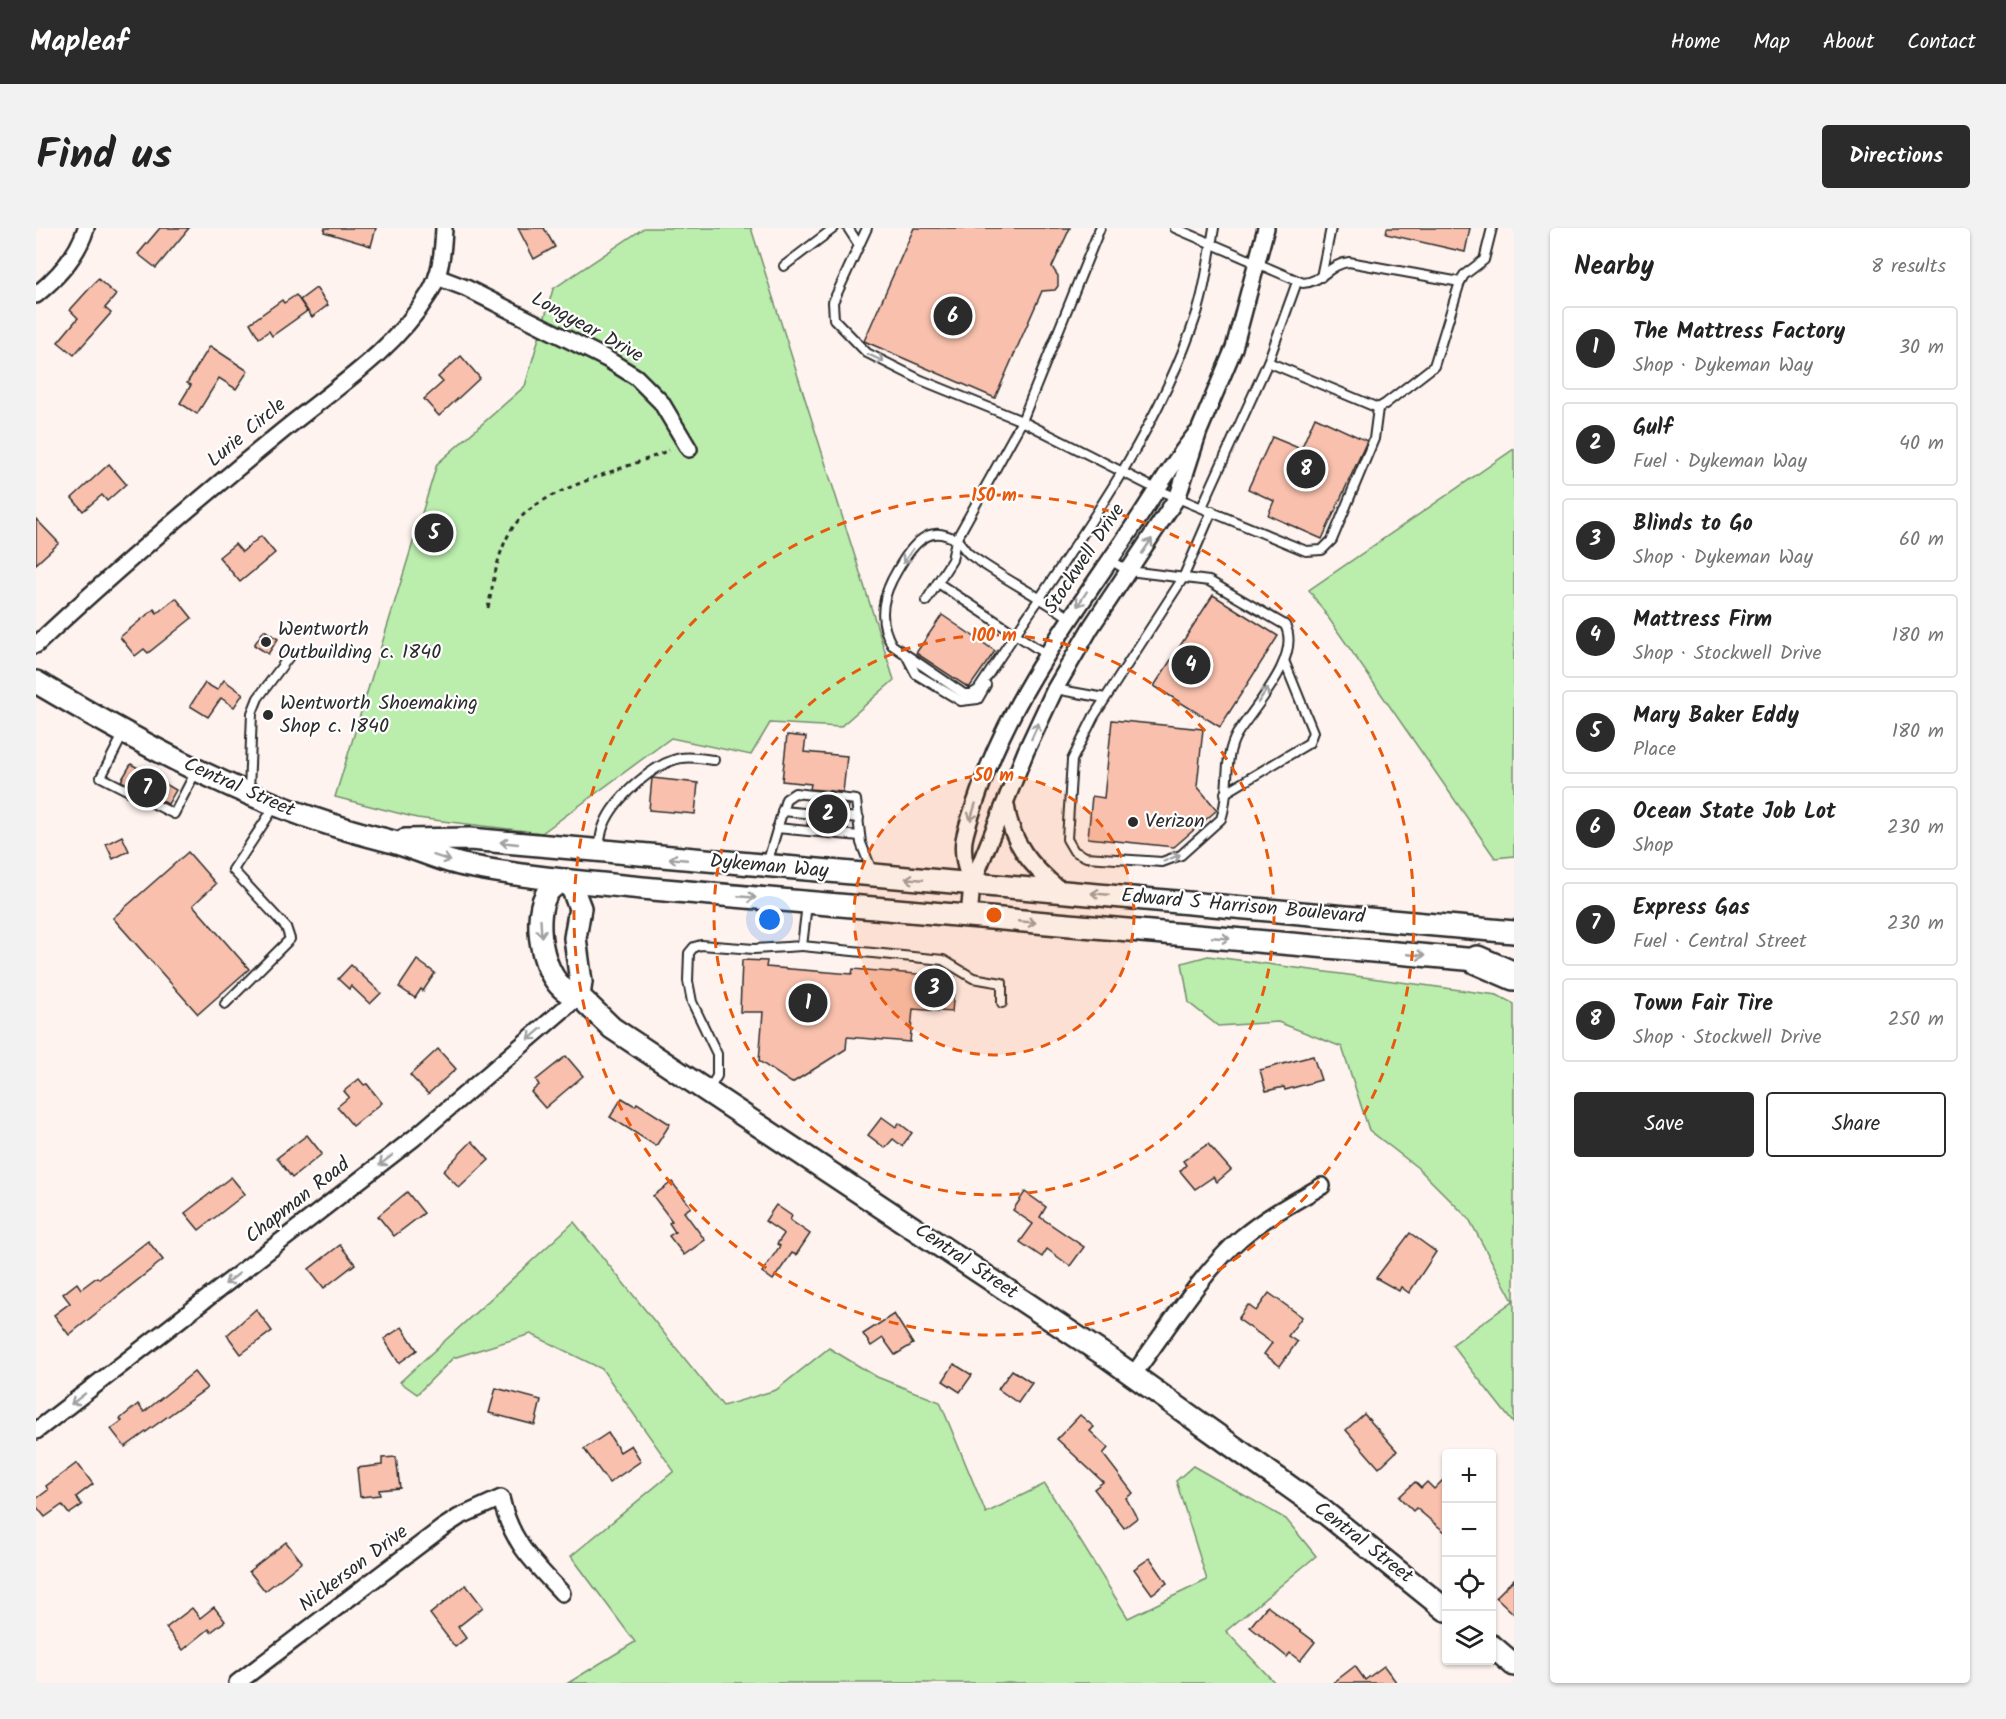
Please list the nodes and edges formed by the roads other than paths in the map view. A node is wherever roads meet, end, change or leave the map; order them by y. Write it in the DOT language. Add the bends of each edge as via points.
graph roads {
  1 [pos="86,228"];
  2 [pos="444,228"];
  3 [pos="834,228"];
  4 [pos="848,228"];
  5 [pos="867,228"];
  6 [pos="1100,228"];
  7 [pos="1175,228"];
  8 [pos="1214,228"];
  9 [pos="1266,228"];
  10 [pos="1331,228"];
  11 [pos="1492,228"];
  12 [pos="1211,244"];
  13 [pos="859,245"];
  14 [pos="1258,264"];
  15 [pos="784,266"];
  16 [pos="437,277"];
  17 [pos="1321,279"];
  18 [pos="1297,282"];
  19 [pos="1460,282"];
  20 [pos="36,295"];
  21 [pos="1268,362"];
  22 [pos="1378,408"];
  23 [pos="1022,421"];
  24 [pos="1199,431"];
  25 [pos="687,446"];
  26 [pos="1121,472"];
  27 [pos="1156,489"];
  28 [pos="1178,496"];
  29 [pos="1202,507"];
  30 [pos="1212,511"];
  31 [pos="956,540"];
  32 [pos="1110,560"];
  33 [pos="1130,571"];
  34 [pos="1183,579"];
  35 [pos="938,584"];
  36 [pos="1039,596"];
  37 [pos="926,602"];
  38 [pos="1070,618"];
  39 [pos="1015,633"];
  40 [pos="36,645"];
  41 [pos="291,654"];
  42 [pos="1047,656"];
  43 [pos="1285,663"];
  44 [pos="36,682"];
  45 [pos="1055,689"];
  46 [pos="1105,698"];
  47 [pos="124,732"];
  48 [pos="714,760"];
  49 [pos="197,770"];
  50 [pos="249,793"];
  51 [pos="1225,793"];
  52 [pos="276,805"];
  53 [pos="1006,805"];
  54 [pos="782,811"];
  55 [pos="859,818"];
  56 [pos="777,828"];
  57 [pos="860,836"];
  58 [pos="387,840"];
  59 [pos="567,850"];
  60 [pos="598,852"];
  61 [pos="766,867"];
  62 [pos="874,876"];
  63 [pos="564,880"];
  64 [pos="972,884"];
  65 [pos="1060,890"];
  66 [pos="807,902"];
  67 [pos="969,917"];
  68 [pos="1514,932"];
  69 [pos="802,946"];
  70 [pos="1477,960"];
  71 [pos="1514,976"];
  72 [pos="579,996"];
  73 [pos="1002,1003"];
  74 [pos="225,1004"];
  75 [pos="707,1093"];
  76 [pos="1322,1186"];
  77 [pos="1133,1375"];
  78 [pos="36,1431"];
  79 [pos="562,1593"];
  80 [pos="1442,1607"];
  81 [pos="1496,1650"];
  82 [pos="1514,1665"];
  83 [pos="237,1683"];
  1 -- 20 [label="street" via="74,254"];
  2 -- 16 [label="street, Lurie Circle"];
  3 -- 15 [label="lane"];
  4 -- 13 [label="lane"];
  5 -- 13 [label="lane"];
  6 -- 23 [label="lane"];
  7 -- 12 [label="lane"];
  8 -- 12 [label="lane"];
  9 -- 14 [label="street, Stockwell Drive"];
  10 -- 17 [label="lane"];
  11 -- 19 [label="lane" via="1484,260"];
  12 -- 14 [label="lane"];
  12 -- 26 [label="lane" via="1198,311 1172,379 1146,433"];
  13 -- 23 [label="lane, one-way" via="833,302 834,319 867,353 921,380"];
  14 -- 18 [label="lane"];
  14 -- 24 [label="street, Stockwell Drive" via="1234,348"];
  16 -- 25 [label="street, Longyear Drive" via="622,368 655,396"];
  16 -- 40 [label="street, Lurie Circle" via="408,322 375,354 90,593"];
  17 -- 18 [label="lane"];
  17 -- 19 [label="lane" via="1332,267 1349,262"];
  18 -- 21 [label="lane"];
  19 -- 22 [label="lane" via="1434,366"];
  21 -- 22 [label="lane"];
  21 -- 29 [label="lane"];
  22 -- 30 [label="lane" via="1374,439 1332,540 1322,550 1306,551"];
  23 -- 26 [label="lane"];
  23 -- 31 [label="lane"];
  24 -- 27 [label="street, Stockwell Drive" via="1170,465"];
  24 -- 28 [label="street, Stockwell Drive"];
  26 -- 27 [label="lane"];
  26 -- 36 [label="lane"];
  27 -- 28 [label="lane"];
  27 -- 32 [label="street, Stockwell Drive"];
  28 -- 29 [label="lane"];
  33 -- 28 [label="street, Stockwell Drive, one-way"];
  29 -- 30 [label="lane"];
  30 -- 34 [label="lane"];
  31 -- 35 [label="lane" via="952,560"];
  31 -- 36 [label="lane" via="970,555"];
  31 -- 39 [label="lane, one-way" via="934,534 910,551 886,593 883,608 885,633 892,645 964,694 971,694 978,690"];
  32 -- 33 [label="lane"];
  32 -- 38 [label="street, Stockwell Drive, one-way"];
  33 -- 34 [label="lane"];
  33 -- 45 [label="street, Stockwell Drive"];
  34 -- 43 [label="lane" via="1214,584 1285,626 1290,638"];
  34 -- 46 [label="lane"];
  35 -- 37 [label="lane"];
  35 -- 39 [label="lane"];
  36 -- 38 [label="lane"];
  36 -- 39 [label="lane"];
  38 -- 42 [label="street, Stockwell Drive"];
  39 -- 42 [label="lane"];
  41 -- 50 [label="lane" via="258,698 252,713"];
  42 -- 64 [label="street, Stockwell Drive, one-way" via="1009,718 976,802 964,841"];
  51 -- 43 [label="lane, one-way" via="1236,736"];
  43 -- 51 [label="lane" via="1313,738"];
  44 -- 47 [label="main road, Central Street"];
  45 -- 46 [label="lane"];
  53 -- 45 [label="street, Stockwell Drive, one-way"];
  46 -- 51 [label="lane, one-way" via="1072,760 1066,832 1069,846 1086,857 1162,862 1181,855 1218,824"];
  47 -- 49 [label="main road, Central Street"];
  47 -- 49 [label="lane" via="101,777 174,814"];
  48 -- 60 [label="lane" via="683,757 644,778 620,798 604,825"];
  49 -- 50 [label="main road, Central Street"];
  50 -- 52 [label="main road, Central Street"];
  52 -- 58 [label="main road, Central Street" via="345,831"];
  52 -- 74 [label="lane" via="232,870 286,927 290,939"];
  53 -- 64 [label="street, Stockwell Drive"];
  53 -- 65 [label="street" via="1020,850"];
  54 -- 55 [label="lane"];
  54 -- 55 [label="lane" via="793,793 852,797 857,802"];
  54 -- 56 [label="lane"];
  55 -- 57 [label="lane"];
  56 -- 57 [label="lane"];
  56 -- 61 [label="lane"];
  57 -- 62 [label="lane"];
  59 -- 58 [label="main road, Central Street, one-way" via="470,839"];
  58 -- 63 [label="main road, Central Street, one-way" via="466,866"];
  59 -- 60 [label="main road, Dykeman Way"];
  59 -- 63 [label="main road"];
  61 -- 60 [label="main road, Dykeman Way, one-way"];
  61 -- 62 [label="main road, Dykeman Way"];
  64 -- 62 [label="main road, Dykeman Way, one-way"];
  63 -- 66 [label="main road, Dykeman Way, one-way"];
  63 -- 72 [label="main road" via="580,908 575,938"];
  63 -- 72 [label="main road, Central Street, one-way" via="544,897 541,937 556,982 563,990"];
  64 -- 65 [label="main road, Edward S Harrison Boulevard"];
  64 -- 67 [label="street, Stockwell Drive"];
  68 -- 65 [label="main road, Edward S Harrison Boulevard, one-way"];
  66 -- 67 [label="main road, Dykeman Way"];
  66 -- 69 [label="lane"];
  67 -- 70 [label="main road, Edward S Harrison Boulevard, one-way"];
  69 -- 73 [label="lane" via="947,961 974,978 1002,983"];
  69 -- 75 [label="lane" via="754,949 701,945 689,953 689,992 717,1054 717,1076"];
  70 -- 71 [label="highway"];
  72 -- 75 [label="main road, Central Street" via="612,1028"];
  72 -- 78 [label="street, Chapman Road, one-way" via="414,1138"];
  75 -- 77 [label="main road, Central Street"];
  76 -- 77 [label="street" via="1240,1239 1213,1268"];
  77 -- 80 [label="main road, Central Street" via="1318,1507"];
  79 -- 83 [label="street, Nickerson Drive" via="513,1536 501,1497 442,1528"];
  81 -- 82 [label="main road"];
}
